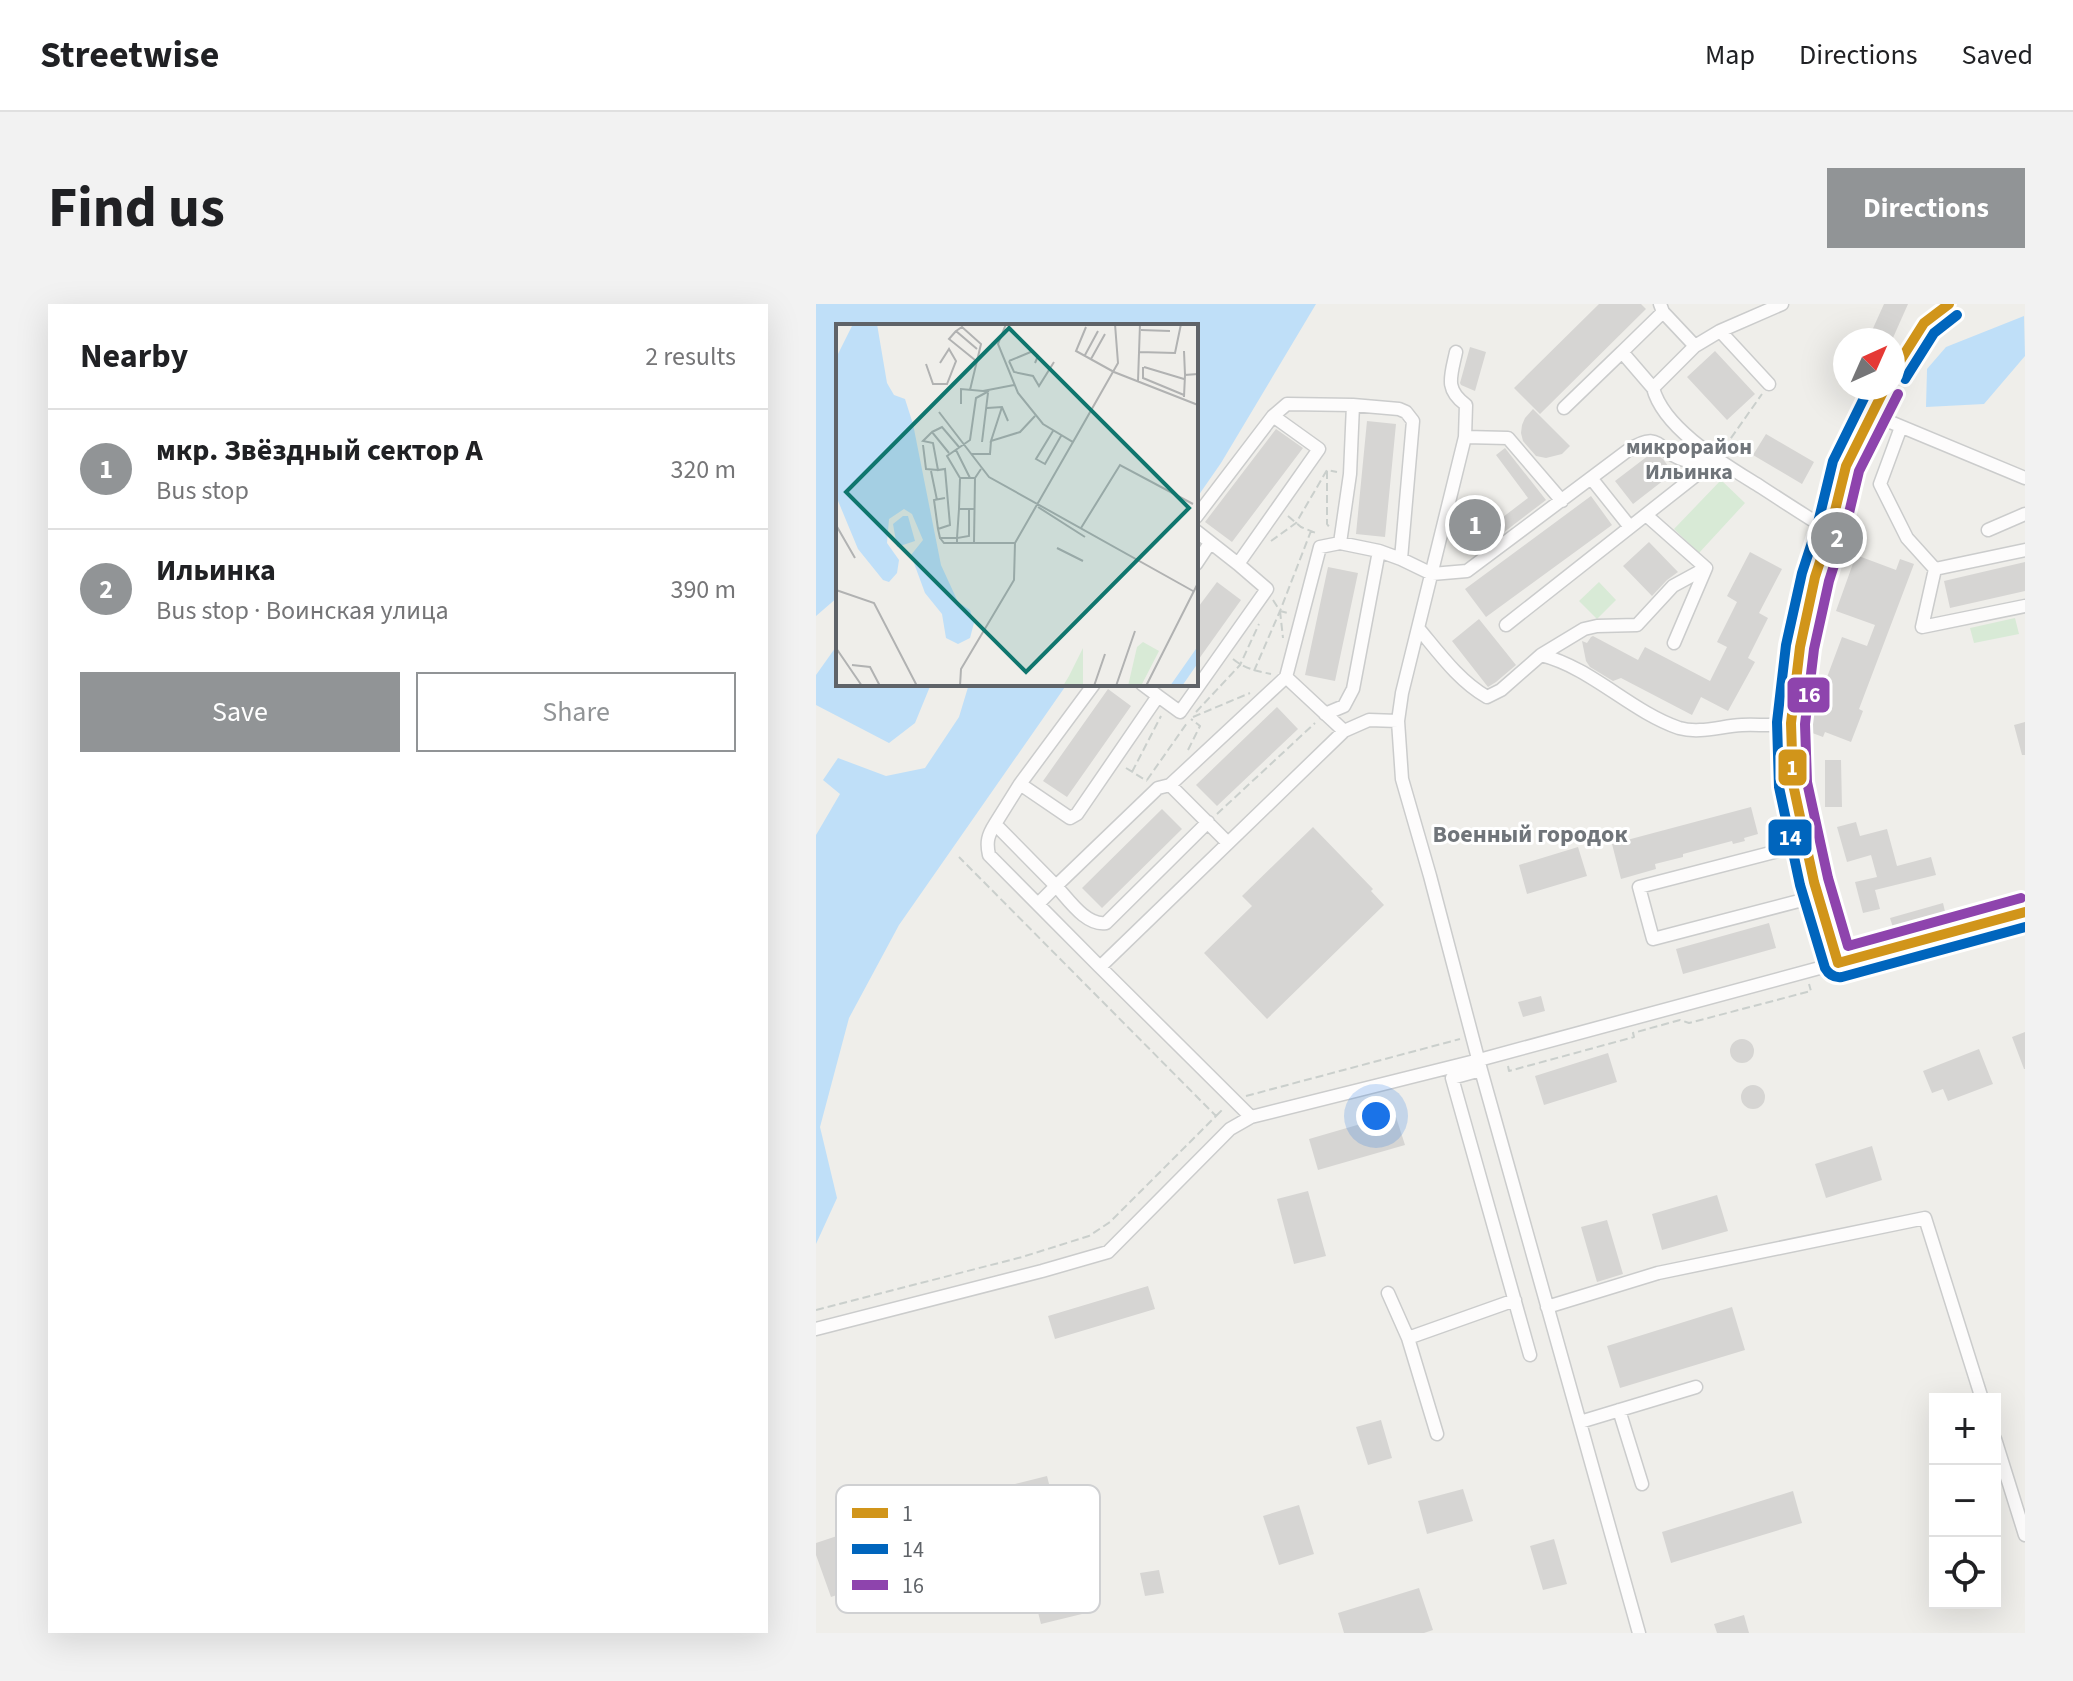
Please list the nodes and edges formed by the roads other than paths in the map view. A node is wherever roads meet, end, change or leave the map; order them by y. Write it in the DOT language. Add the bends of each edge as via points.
graph roads {
  1 [pos="1782,304"];
  2 [pos="1949,304"];
  3 [pos="1662,308"];
  4 [pos="1720,331"];
  5 [pos="1695,346"];
  6 [pos="1456,352"];
  7 [pos="1622,352"];
  8 [pos="1905,353"];
  9 [pos="1769,384"];
  10 [pos="1653,388"];
  11 [pos="1879,400"];
  12 [pos="1353,405"];
  13 [pos="1564,408"];
  14 [pos="1871,414"];
  15 [pos="1273,416"];
  16 [pos="1901,427"];
  17 [pos="1465,437"];
  18 [pos="1717,459"];
  19 [pos="1591,478"];
  20 [pos="2025,478"];
  21 [pos="1562,501"];
  22 [pos="1198,514"];
  23 [pos="2025,514"];
  24 [pos="1646,515"];
  25 [pos="1630,527"];
  26 [pos="1988,530"];
  27 [pos="1830,531"];
  28 [pos="1198,533"];
  29 [pos="1210,543"];
  30 [pos="1340,543"];
  31 [pos="2025,550"];
  32 [pos="1379,551"];
  33 [pos="1401,559"];
  34 [pos="1198,561"];
  35 [pos="1238,564"];
  36 [pos="1706,568"];
  37 [pos="1935,569"];
  38 [pos="1432,574"];
  39 [pos="2025,606"];
  40 [pos="1506,625"];
  41 [pos="1419,629"];
  42 [pos="1674,643"];
  43 [pos="1541,655"];
  44 [pos="1286,677"];
  45 [pos="1093,686"];
  46 [pos="1145,686"];
  47 [pos="1163,699"];
  48 [pos="1325,714"];
  49 [pos="1398,721"];
  50 [pos="1791,723"];
  51 [pos="1344,731"];
  52 [pos="1020,784"];
  53 [pos="1170,785"];
  54 [pos="1208,822"];
  55 [pos="995,824"];
  56 [pos="1228,843"];
  57 [pos="1805,844"];
  58 [pos="1056,886"];
  59 [pos="1818,896"];
  60 [pos="1038,904"];
  61 [pos="2025,912"];
  62 [pos="1838,963"];
  63 [pos="1100,967"];
  64 [pos="1480,1065"];
  65 [pos="1251,1117"];
  66 [pos="1388,1293"];
  67 [pos="1515,1300"];
  68 [pos="1547,1307"];
  69 [pos="816,1329"];
  70 [pos="1408,1338"];
  71 [pos="1530,1355"];
  72 [pos="1696,1387"];
  73 [pos="1980,1393"];
  74 [pos="1619,1410"];
  75 [pos="1580,1422"];
  76 [pos="1437,1434"];
  77 [pos="2001,1458"];
  78 [pos="1642,1484"];
  79 [pos="2025,1535"];
  80 [pos="1639,1633"];
  1 -- 4 [label="street"];
  2 -- 8 [label="street" via="1924,323"];
  3 -- 5 [label="street"];
  3 -- 7 [label="street"];
  4 -- 5 [label="street"];
  4 -- 9 [label="street"];
  5 -- 10 [label="street"];
  6 -- 17 [label="street" via="1450,384 1466,405"];
  7 -- 10 [label="street"];
  7 -- 13 [label="street"];
  10 -- 18 [label="street" via="1673,423"];
  11 -- 14 [label="street"];
  12 -- 15 [label="street" via="1287,404"];
  12 -- 30 [label="street"];
  12 -- 33 [label="street" via="1399,409 1413,421"];
  14 -- 16 [label="street"];
  14 -- 27 [label="street" via="1846,466"];
  15 -- 22 [label="street"];
  15 -- 35 [label="street" via="1319,449"];
  16 -- 20 [label="street"];
  16 -- 37 [label="street" via="1880,484 1907,538"];
  17 -- 21 [label="street" via="1508,438"];
  17 -- 38 [label="street"];
  18 -- 19 [label="street" via="1685,461 1655,441 1644,441"];
  18 -- 24 [label="street"];
  18 -- 27 [label="street"];
  19 -- 21 [label="street"];
  19 -- 25 [label="street"];
  21 -- 38 [label="street" via="1467,571"];
  23 -- 26 [label="street"];
  24 -- 25 [label="street"];
  24 -- 36 [label="street"];
  25 -- 40 [label="street"];
  27 -- 50 [label="street" via="1800,647"];
  28 -- 29 [label="street"];
  29 -- 34 [label="street"];
  29 -- 35 [label="street"];
  30 -- 32 [label="street"];
  30 -- 44 [label="street" via="1320,547"];
  31 -- 37 [label="street"];
  32 -- 33 [label="street"];
  32 -- 48 [label="street" via="1353,689 1344,706"];
  33 -- 38 [label="street"];
  35 -- 47 [label="street" via="1267,589 1180,712"];
  36 -- 42 [label="street"];
  36 -- 43 [label="street" via="1675,584 1634,626 1584,629"];
  37 -- 39 [label="street" via="1922,627"];
  38 -- 41 [label="street"];
  41 -- 43 [label="street" via="1457,674 1487,697"];
  41 -- 49 [label="street"];
  43 -- 50 [label="street" via="1576,668 1682,729"];
  44 -- 48 [label="street"];
  44 -- 53 [label="street"];
  45 -- 52 [label="street"];
  46 -- 47 [label="street"];
  47 -- 52 [label="street" via="1077,814 1070,818"];
  48 -- 51 [label="street"];
  49 -- 51 [label="street" via="1369,720"];
  49 -- 64 [label="street" via="1402,779"];
  50 -- 57 [label="street" via="1793,784"];
  51 -- 56 [label="street"];
  52 -- 55 [label="street"];
  53 -- 54 [label="street"];
  53 -- 58 [label="street" via="1158,788"];
  54 -- 56 [label="street"];
  54 -- 58 [label="street" via="1106,923 1088,919"];
  55 -- 58 [label="street"];
  55 -- 60 [label="street" via="989,833 989,855"];
  56 -- 63 [label="street"];
  57 -- 59 [label="street"];
  57 -- 59 [label="street" via="1639,887 1653,939"];
  58 -- 60 [label="street"];
  59 -- 62 [label="street"];
  60 -- 63 [label="street"];
  61 -- 62 [label="street"];
  62 -- 64 [label="street"];
  63 -- 65 [label="street"];
  64 -- 65 [label="street"];
  64 -- 67 [label="street" via="1452,1078"];
  64 -- 68 [label="street"];
  65 -- 69 [label="street" via="1230,1129 1108,1252"];
  66 -- 70 [label="street"];
  67 -- 70 [label="street"];
  67 -- 71 [label="street"];
  68 -- 73 [label="street" via="1658,1273 1925,1218"];
  68 -- 75 [label="street"];
  70 -- 76 [label="street"];
  72 -- 74 [label="street"];
  74 -- 75 [label="street"];
  74 -- 78 [label="street"];
  75 -- 80 [label="street"];
  77 -- 79 [label="street"];
}
